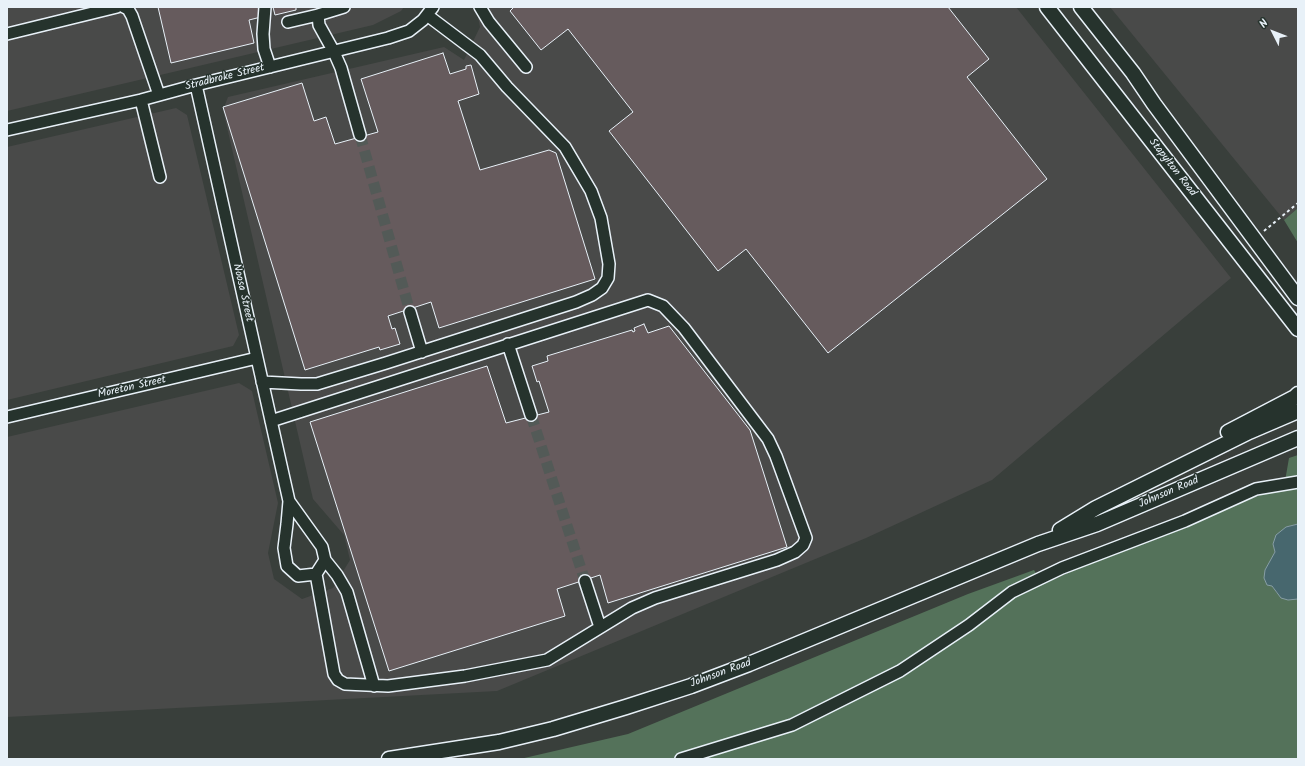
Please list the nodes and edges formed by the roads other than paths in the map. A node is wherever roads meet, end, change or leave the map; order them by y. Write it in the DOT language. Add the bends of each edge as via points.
graph roads {
  1 [pos="117,7"];
  2 [pos="124,7"];
  3 [pos="265,7"];
  4 [pos="344,7"];
  5 [pos="480,7"];
  6 [pos="1047,7"];
  7 [pos="1082,7"];
  8 [pos="430,11"];
  9 [pos="318,15"];
  10 [pos="288,22"];
  11 [pos="7,34"];
  12 [pos="334,52"];
  13 [pos="270,67"];
  14 [pos="526,67"];
  15 [pos="196,85"];
  16 [pos="159,95"];
  17 [pos="141,100"];
  18 [pos="7,130"];
  19 [pos="360,135"];
  20 [pos="160,178"];
  21 [pos="1298,298"];
  22 [pos="410,312"];
  23 [pos="1298,329"];
  24 [pos="508,344"];
  25 [pos="422,352"];
  26 [pos="257,358"];
  27 [pos="262,382"];
  28 [pos="1298,394"];
  29 [pos="1298,410"];
  30 [pos="531,415"];
  31 [pos="7,417"];
  32 [pos="271,421"];
  33 [pos="1298,438"];
  34 [pos="1163,474"];
  35 [pos="1298,482"];
  36 [pos="289,501"];
  37 [pos="1038,544"];
  38 [pos="325,560"];
  39 [pos="316,574"];
  40 [pos="585,582"];
  41 [pos="600,627"];
  42 [pos="374,686"];
  43 [pos="390,759"];
  44 [pos="682,759"];
  1 -- 11 [label="street"];
  2 -- 16 [label="street" via="132,16"];
  3 -- 13 [label="street" via="264,49"];
  4 -- 9 [label="street"];
  5 -- 14 [label="street"];
  6 -- 23 [label="main road, Stapylton Road"];
  7 -- 21 [label="main road, Stapylton Road"];
  8 -- 12 [label="street, Stradbroke Street" via="424,20 409,31"];
  8 -- 25 [label="street" via="480,55 565,147 591,190 601,218 609,264 608,278 602,288 592,295"];
  9 -- 10 [label="street"];
  9 -- 12 [label="street" via="318,25"];
  12 -- 13 [label="street, Stradbroke Street"];
  12 -- 19 [label="street"];
  13 -- 15 [label="street, Stradbroke Street"];
  15 -- 16 [label="street, Stradbroke Street"];
  15 -- 26 [label="street, Noosa Street"];
  16 -- 17 [label="street, Stradbroke Street"];
  17 -- 18 [label="street, Stradbroke Street"];
  17 -- 20 [label="street"];
  22 -- 25 [label="street"];
  24 -- 30 [label="street"];
  24 -- 32 [label="street"];
  24 -- 41 [label="street" via="648,300 663,306 684,328 768,439 806,538 795,552 777,560 655,598"];
  25 -- 27 [label="street" via="317,384"];
  26 -- 27 [label="street, Noosa Street"];
  26 -- 31 [label="street, Moreton Street"];
  27 -- 32 [label="street, Noosa Street"];
  28 -- 34 [label="main road, Johnson Road" via="1188,452"];
  29 -- 34 [label="main road, Johnson Road"];
  32 -- 36 [label="street, Noosa Street"];
  33 -- 37 [label="main road, Johnson Road" via="1097,524"];
  34 -- 37 [label="main road, Johnson Road" via="1096,508"];
  35 -- 44 [label="street" via="1256,488 1185,521 1062,568 1012,592 962,630 900,671 792,725"];
  36 -- 38 [label="street, Noosa Street" via="322,548"];
  36 -- 39 [label="street, Noosa Street" via="284,548 287,566 298,576"];
  37 -- 43 [label="main road, Johnson Road" via="749,664 647,700 553,729 499,742"];
  38 -- 39 [label="street"];
  38 -- 42 [label="street, Noosa Street" via="347,592"];
  39 -- 42 [label="street" via="334,674 345,684"];
  40 -- 41 [label="street"];
  41 -- 42 [label="street" via="547,660 465,676"];
}
